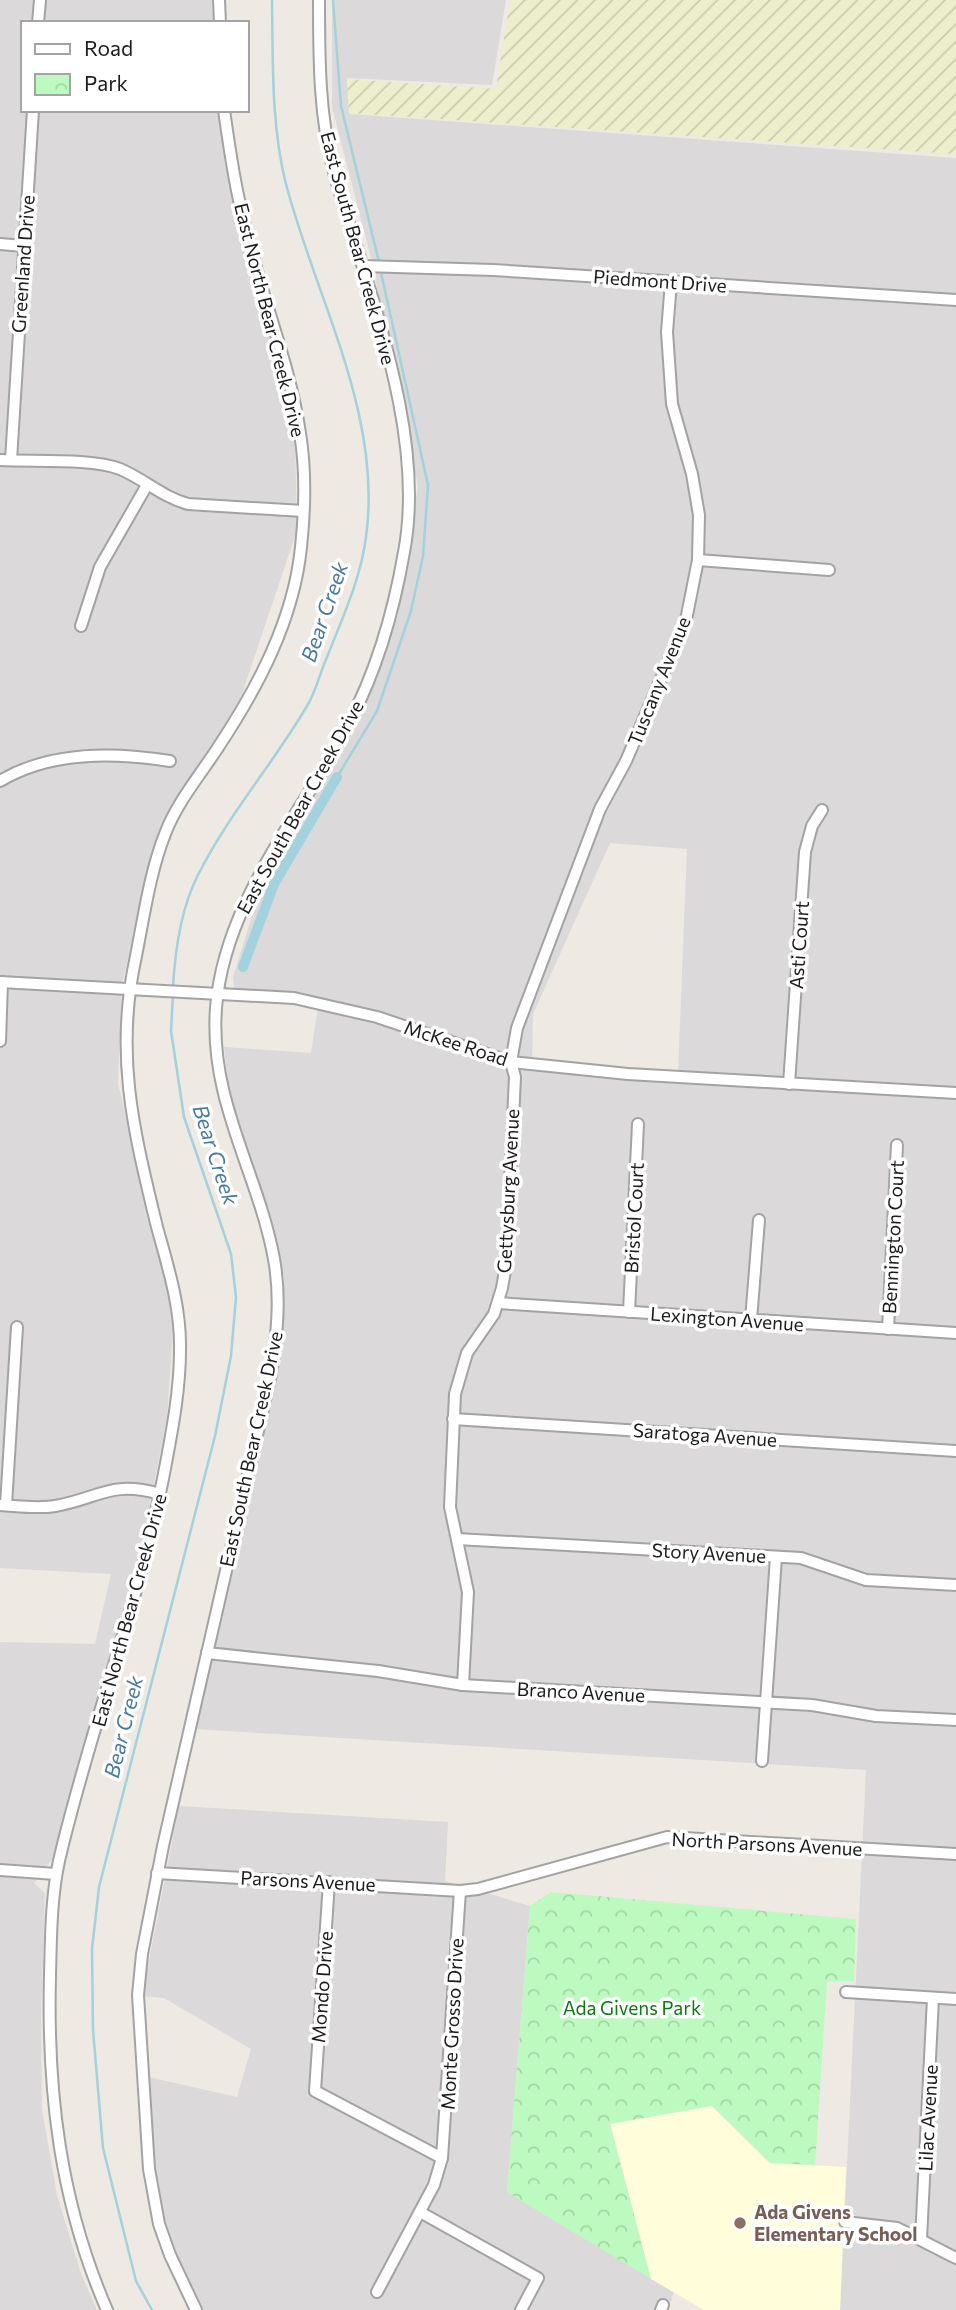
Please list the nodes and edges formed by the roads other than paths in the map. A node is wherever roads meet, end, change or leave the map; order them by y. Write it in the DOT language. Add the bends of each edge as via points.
graph roads {
  1 [pos="40,0"];
  2 [pos="219,0"];
  3 [pos="319,0"];
  4 [pos="38,21"];
  5 [pos="220,21"];
  6 [pos="33,112"];
  7 [pos="224,112"];
  8 [pos="0,244"];
  9 [pos="24,246"];
  10 [pos="363,266"];
  11 [pos="671,282"];
  12 [pos="956,300"];
  13 [pos="5,460"];
  14 [pos="146,485"];
  15 [pos="303,511"];
  16 [pos="698,560"];
  17 [pos="830,570"];
  18 [pos="80,626"];
  19 [pos="170,761"];
  20 [pos="0,781"];
  21 [pos="822,810"];
  22 [pos="1,982"];
  23 [pos="130,989"];
  24 [pos="218,993"];
  25 [pos="0,1041"];
  26 [pos="511,1062"];
  27 [pos="789,1084"];
  28 [pos="956,1093"];
  29 [pos="638,1124"];
  30 [pos="897,1145"];
  31 [pos="759,1220"];
  32 [pos="498,1303"];
  33 [pos="629,1312"];
  34 [pos="751,1320"];
  35 [pos="17,1326"];
  36 [pos="888,1329"];
  37 [pos="956,1333"];
  38 [pos="453,1419"];
  39 [pos="956,1451"];
  40 [pos="160,1494"];
  41 [pos="3,1505"];
  42 [pos="457,1539"];
  43 [pos="776,1557"];
  44 [pos="956,1585"];
  45 [pos="207,1653"];
  46 [pos="463,1685"];
  47 [pos="766,1702"];
  48 [pos="956,1720"];
  49 [pos="762,1761"];
  50 [pos="956,1854"];
  51 [pos="0,1870"];
  52 [pos="157,1873"];
  53 [pos="56,1874"];
  54 [pos="328,1882"];
  55 [pos="460,1891"];
  56 [pos="846,1992"];
  57 [pos="933,1998"];
  58 [pos="956,1999"];
  59 [pos="442,2158"];
  60 [pos="420,2212"];
  61 [pos="845,2222"];
  62 [pos="921,2239"];
  63 [pos="956,2258"];
  64 [pos="377,2292"];
  65 [pos="107,2310"];
  66 [pos="196,2310"];
  67 [pos="521,2310"];
  1 -- 4 [label="street"];
  2 -- 5 [label="street"];
  3 -- 10 [label="street, East South Bear Creek Drive" via="328,145"];
  6 -- 9 [label="street, Greenland Drive"];
  7 -- 15 [label="street, East North Bear Creek Drive" via="247,237 289,378 301,436"];
  8 -- 9 [label="street"];
  9 -- 13 [label="street, Greenland Drive"];
  10 -- 11 [label="street, Piedmont Drive"];
  10 -- 24 [label="street, East South Bear Creek Drive" via="407,451 410,511 404,551 388,622 351,721 250,890"];
  11 -- 12 [label="street, Piedmont Drive"];
  11 -- 16 [label="street, Tuscany Avenue" via="667,358 672,404 696,494"];
  13 -- 14 [label="street" via="101,465 120,469"];
  14 -- 15 [label="street" via="188,504"];
  14 -- 18 [label="street" via="100,567"];
  15 -- 23 [label="street, East North Bear Creek Drive" via="301,552 274,647 242,712 165,832"];
  16 -- 17 [label="street"];
  16 -- 26 [label="street, Tuscany Avenue" via="686,620 626,761 600,809 521,1015"];
  19 -- 20 [label="street" via="128,755 76,757 38,765"];
  21 -- 27 [label="street, Asti Court" via="805,852"];
  22 -- 23 [label="street, McKee Road"];
  22 -- 25 [label="street"];
  23 -- 24 [label="street, McKee Road"];
  23 -- 40 [label="street, East North Bear Creek Drive" via="125,1043 132,1126 173,1285 181,1344"];
  24 -- 26 [label="street, McKee Road" via="336,1006"];
  24 -- 45 [label="street, East South Bear Creek Drive" via="223,1098 273,1257 278,1311 271,1374"];
  26 -- 27 [label="street, McKee Road"];
  26 -- 32 [label="street, Gettysburg Avenue" via="515,1077 506,1265"];
  27 -- 28 [label="street, McKee Road"];
  29 -- 33 [label="street, Bristol Court"];
  30 -- 36 [label="street, Bennington Court"];
  31 -- 34 [label="street"];
  32 -- 33 [label="street, Lexington Avenue"];
  32 -- 38 [label="street, Gettysburg Avenue" via="467,1353 457,1382"];
  33 -- 34 [label="street, Lexington Avenue"];
  34 -- 36 [label="street, Lexington Avenue"];
  35 -- 41 [label="street"];
  36 -- 37 [label="street, Lexington Avenue"];
  38 -- 39 [label="street, Saratoga Avenue"];
  38 -- 42 [label="street, Gettysburg Avenue" via="450,1507"];
  40 -- 41 [label="street" via="117,1488 53,1506"];
  40 -- 53 [label="street, East North Bear Creek Drive" via="140,1582"];
  42 -- 43 [label="street, Story Avenue"];
  42 -- 46 [label="street, Gettysburg Avenue" via="468,1592"];
  43 -- 44 [label="street, Story Avenue" via="814,1561 866,1580"];
  43 -- 47 [label="street"];
  45 -- 46 [label="street, Branco Avenue"];
  45 -- 52 [label="street, East South Bear Creek Drive"];
  46 -- 47 [label="street, Branco Avenue"];
  47 -- 48 [label="street, Branco Avenue" via="876,1716"];
  47 -- 49 [label="street"];
  50 -- 55 [label="street, North Parsons Avenue" via="667,1837"];
  51 -- 53 [label="street"];
  52 -- 54 [label="street, Parsons Avenue"];
  52 -- 66 [label="street, East South Bear Creek Drive" via="138,1995 149,2169 159,2224"];
  53 -- 65 [label="street, East North Bear Creek Drive" via="50,1994 53,2110 69,2203"];
  54 -- 55 [label="street, Parsons Avenue"];
  54 -- 59 [label="street, Mondo Drive" via="315,2091"];
  55 -- 59 [label="street, Monte Grosso Drive"];
  56 -- 57 [label="street"];
  57 -- 58 [label="street"];
  57 -- 62 [label="street, Lilac Avenue"];
  59 -- 60 [label="street, Monte Grosso Drive" via="435,2185"];
  60 -- 64 [label="street, Monte Grosso Drive"];
  60 -- 67 [label="street" via="538,2278"];
  61 -- 62 [label="street" via="888,2225"];
  62 -- 63 [label="street"];
}
